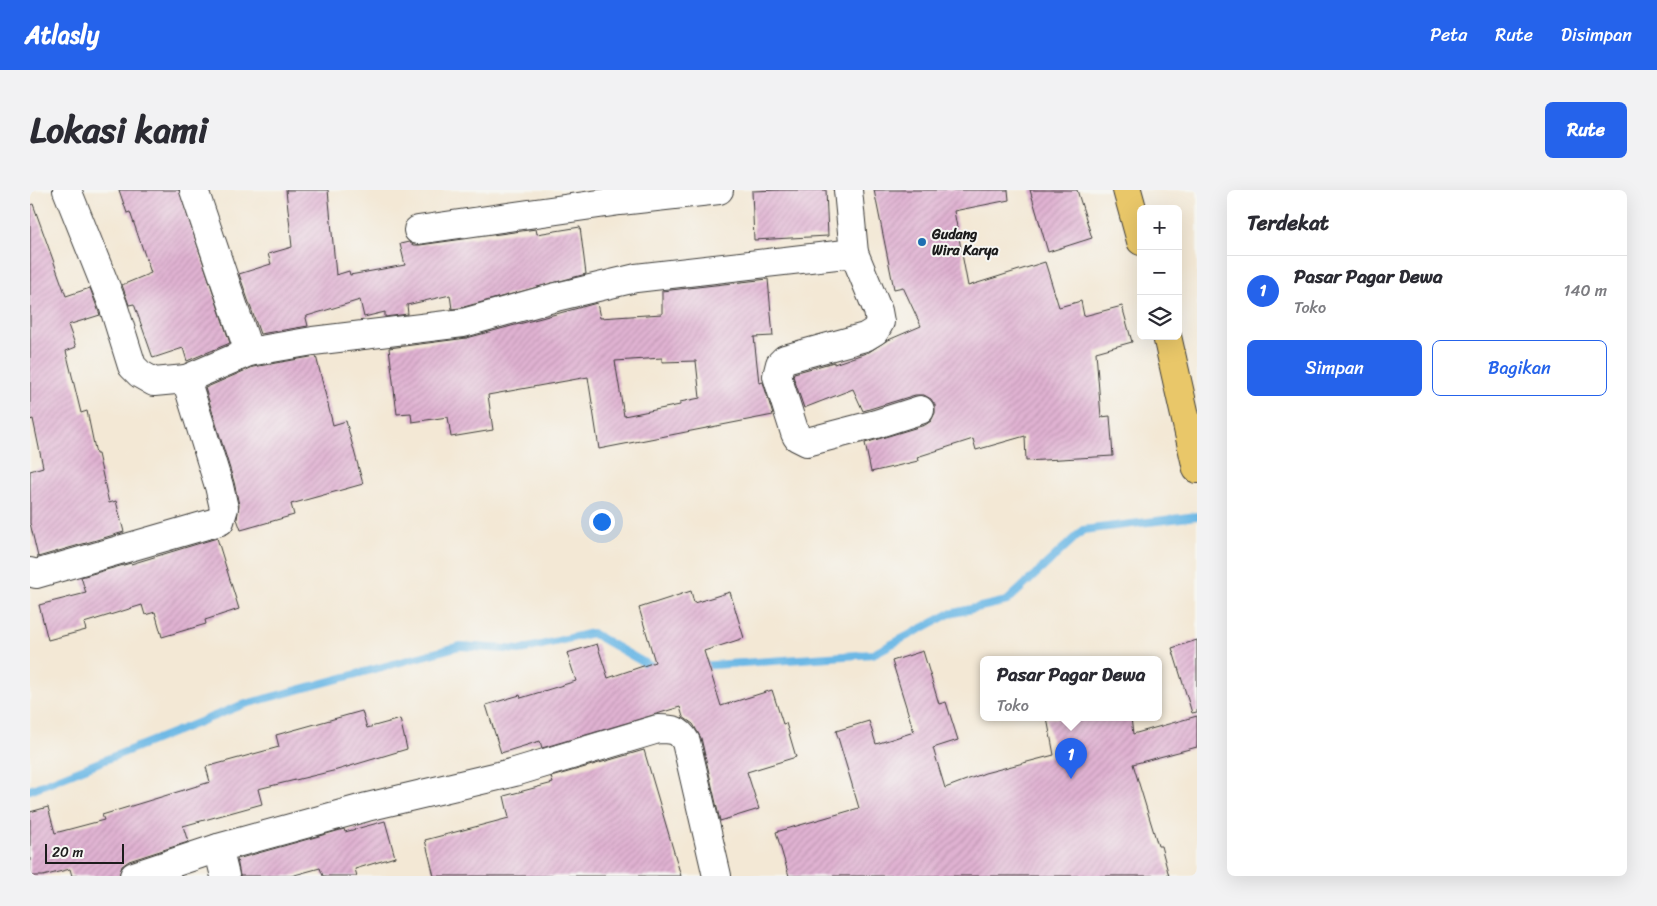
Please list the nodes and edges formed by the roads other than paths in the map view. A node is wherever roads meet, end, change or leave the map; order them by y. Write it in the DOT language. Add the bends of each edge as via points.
graph roads {
  1 [pos="67,190"];
  2 [pos="194,190"];
  3 [pos="719,190"];
  4 [pos="848,190"];
  5 [pos="1127,190"];
  6 [pos="1137,226"];
  7 [pos="418,230"];
  8 [pos="854,253"];
  9 [pos="1168,340"];
  10 [pos="249,352"];
  11 [pos="186,379"];
  12 [pos="920,410"];
  13 [pos="1197,469"];
  14 [pos="30,572"];
  15 [pos="218,848"];
  16 [pos="134,876"];
  17 [pos="225,876"];
  18 [pos="717,876"];
  1 -- 11 [label="street" via="132,366 154,382"];
  2 -- 10 [label="street"];
  3 -- 7 [label="street"];
  4 -- 8 [label="street"];
  5 -- 6 [label="highway"];
  8 -- 10 [label="street" via="636,278 463,323"];
  8 -- 12 [label="street" via="880,322 875,331 865,338 785,359 780,364 777,376 795,433 807,442"];
  9 -- 13 [label="highway"];
  10 -- 11 [label="street"];
  11 -- 14 [label="street" via="219,486 224,508 220,521 36,574"];
  15 -- 16 [label="street"];
  15 -- 17 [label="street"];
  15 -- 18 [label="street" via="367,807 515,772 658,729 674,729 686,742"];
}
